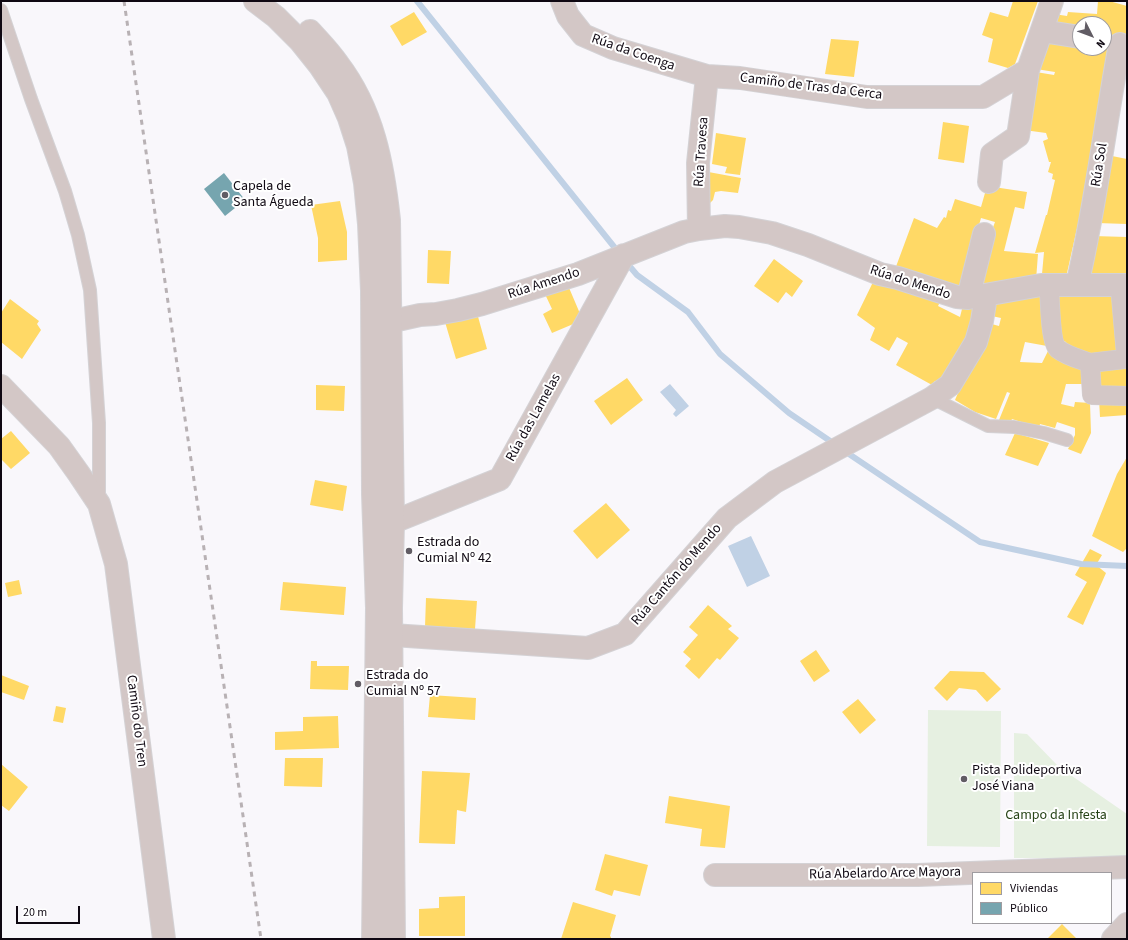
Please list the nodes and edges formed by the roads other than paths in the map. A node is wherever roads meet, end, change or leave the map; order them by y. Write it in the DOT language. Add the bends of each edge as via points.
graph roads {
  1 [pos="255,1"];
  2 [pos="276,1"];
  3 [pos="1052,1"];
  4 [pos="569,6"];
  5 [pos="1,10"];
  6 [pos="1042,31"];
  7 [pos="1072,36"];
  8 [pos="1117,43"];
  9 [pos="1028,70"];
  10 [pos="707,76"];
  11 [pos="989,182"];
  12 [pos="369,224"];
  13 [pos="699,229"];
  14 [pos="984,234"];
  15 [pos="624,255"];
  16 [pos="1049,285"];
  17 [pos="1077,285"];
  18 [pos="1124,285"];
  19 [pos="977,297"];
  20 [pos="387,322"];
  21 [pos="1090,363"];
  22 [pos="1,386"];
  23 [pos="1127,396"];
  24 [pos="932,398"];
  25 [pos="1067,440"];
  26 [pos="373,494"];
  27 [pos="99,504"];
  28 [pos="393,522"];
  29 [pos="392,635"];
  30 [pos="394,863"];
  31 [pos="1127,867"];
  32 [pos="996,872"];
  33 [pos="972,873"];
  34 [pos="715,875"];
  35 [pos="1127,924"];
  36 [pos="164,939"];
  37 [pos="373,939"];
  38 [pos="384,939"];
  39 [pos="394,939"];
  40 [pos="1113,939"];
  1 -- 12 [label="street" via="300,41 338,93 358,146"];
  2 -- 20 [label="street" via="308,28 339,64 359,98 376,142 385,181 389,220"];
  3 -- 6 [label="street"];
  4 -- 10 [label="street, Rúa da Coenga" via="584,36 613,48"];
  5 -- 27 [label="lane" via="65,191 90,290 99,423"];
  6 -- 7 [label="street"];
  6 -- 9 [label="street"];
  8 -- 17 [label="street, Rúa Sol" via="1099,175"];
  9 -- 10 [label="street, Camiño de Tras da Cerca" via="983,97 867,97 740,78"];
  9 -- 11 [label="street" via="1018,136 992,154"];
  10 -- 13 [label="street, Rúa Travesa" via="698,163"];
  12 -- 20 [label="street" via="382,263"];
  12 -- 26 [label="street" via="372,291"];
  13 -- 15 [label="street, Rúa Amendo" via="684,232"];
  13 -- 19 [label="street, Rúa do Mendo" via="725,226 772,233 880,274 957,298"];
  14 -- 19 [label="street, Rúa Cantón do Mendo"];
  15 -- 20 [label="street, Rúa Amendo" via="553,282 482,304"];
  15 -- 28 [label="street, Rúa das Lamelas" via="500,479"];
  16 -- 17 [label="street, Rúa do Mendo"];
  16 -- 19 [label="street, Rúa do Mendo"];
  16 -- 21 [label="street" via="1053,338 1057,348 1076,359"];
  17 -- 18 [label="street, Rúa do Mendo"];
  18 -- 21 [label="street" via="1124,359"];
  19 -- 24 [label="street, Rúa Cantón do Mendo" via="982,321 976,342 950,385"];
  20 -- 26 [label="street" via="383,453"];
  20 -- 28 [label="street"];
  21 -- 23 [label="street" via="1092,395"];
  22 -- 27 [label="street, Camiño do Tren" via="59,446"];
  24 -- 25 [label="lane" via="988,426 1014,427"];
  24 -- 29 [label="street, Rúa Cantón do Mendo" via="775,482 727,518 625,634 588,648"];
  26 -- 37 [label="street" via="377,608"];
  27 -- 36 [label="street, Camiño do Tren" via="116,564"];
  28 -- 29 [label="street"];
  29 -- 30 [label="street"];
  30 -- 38 [label="street" via="382,897"];
  30 -- 39 [label="street"];
  31 -- 32 [label="street, Rúa Abelardo Arce Mayora"];
  33 -- 34 [label="street, Rúa Abelardo Arce Mayora"];
  35 -- 40 [label="street"];
}
